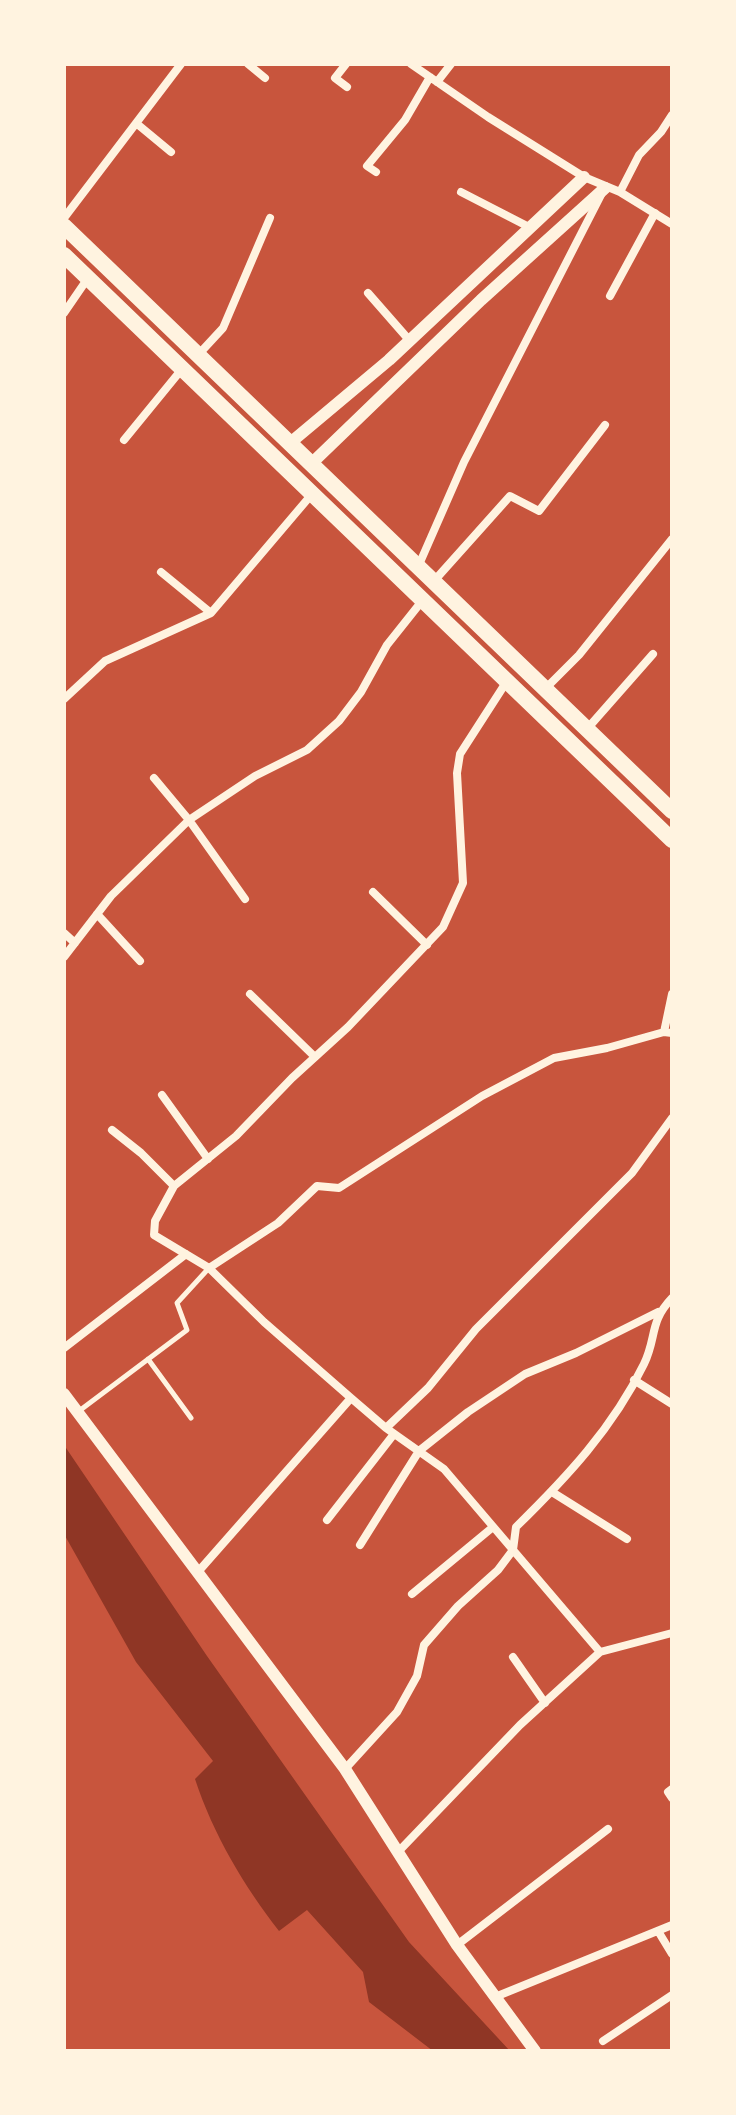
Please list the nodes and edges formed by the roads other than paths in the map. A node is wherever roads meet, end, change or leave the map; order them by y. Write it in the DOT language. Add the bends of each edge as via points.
graph roads {
  1 [pos="181,64"];
  2 [pos="248,64"];
  3 [pos="346,64"];
  4 [pos="411,64"];
  5 [pos="451,64"];
  6 [pos="265,78"];
  7 [pos="434,79"];
  8 [pos="347,87"];
  9 [pos="672,115"];
  10 [pos="136,123"];
  11 [pos="171,152"];
  12 [pos="376,172"];
  13 [pos="584,177"];
  14 [pos="605,188"];
  15 [pos="461,192"];
  16 [pos="620,192"];
  17 [pos="655,213"];
  18 [pos="64,218"];
  19 [pos="270,218"];
  20 [pos="672,224"];
  21 [pos="64,226"];
  22 [pos="531,228"];
  23 [pos="64,255"];
  24 [pos="88,278"];
  25 [pos="467,290"];
  26 [pos="368,293"];
  27 [pos="610,296"];
  28 [pos="481,300"];
  29 [pos="64,313"];
  30 [pos="410,341"];
  31 [pos="198,355"];
  32 [pos="389,360"];
  33 [pos="182,369"];
  34 [pos="403,374"];
  35 [pos="605,425"];
  36 [pos="124,440"];
  37 [pos="290,443"];
  38 [pos="311,464"];
  39 [pos="295,478"];
  40 [pos="312,494"];
  41 [pos="672,539"];
  42 [pos="418,567"];
  43 [pos="161,572"];
  44 [pos="434,582"];
  45 [pos="422,601"];
  46 [pos="211,613"];
  47 [pos="653,654"];
  48 [pos="507,681"];
  49 [pos="545,689"];
  50 [pos="64,699"];
  51 [pos="587,729"];
  52 [pos="154,778"];
  53 [pos="672,811"];
  54 [pos="189,820"];
  55 [pos="672,840"];
  56 [pos="373,892"];
  57 [pos="245,899"];
  58 [pos="97,914"];
  59 [pos="64,933"];
  60 [pos="75,943"];
  61 [pos="427,945"];
  62 [pos="64,957"];
  63 [pos="140,961"];
  64 [pos="250,994"];
  65 [pos="672,994"];
  66 [pos="668,1033"];
  67 [pos="315,1057"];
  68 [pos="162,1095"];
  69 [pos="672,1118"];
  70 [pos="112,1130"];
  71 [pos="208,1159"];
  72 [pos="174,1186"];
  73 [pos="186,1254"];
  74 [pos="209,1268"];
  75 [pos="672,1298"];
  76 [pos="658,1312"];
  77 [pos="64,1348"];
  78 [pos="148,1359"];
  79 [pos="634,1380"];
  80 [pos="64,1394"];
  81 [pos="351,1398"];
  82 [pos="672,1404"];
  83 [pos="77,1412"];
  84 [pos="191,1418"];
  85 [pos="390,1431"];
  86 [pos="419,1451"];
  87 [pos="552,1492"];
  88 [pos="327,1520"];
  89 [pos="493,1527"];
  90 [pos="627,1539"];
  91 [pos="360,1545"];
  92 [pos="513,1550"];
  93 [pos="197,1573"];
  94 [pos="412,1594"];
  95 [pos="672,1633"];
  96 [pos="600,1652"];
  97 [pos="513,1657"];
  98 [pos="545,1703"];
  99 [pos="345,1769"];
  100 [pos="672,1789"];
  101 [pos="672,1798"];
  102 [pos="608,1829"];
  103 [pos="398,1852"];
  104 [pos="672,1925"];
  105 [pos="658,1931"];
  106 [pos="457,1945"];
  107 [pos="672,1954"];
  108 [pos="672,1995"];
  109 [pos="495,1997"];
  110 [pos="603,2041"];
  111 [pos="535,2051"];
  1 -- 10 [label="street"];
  2 -- 6 [label="street"];
  3 -- 8 [label="street" via="335,78"];
  4 -- 7 [label="street"];
  5 -- 7 [label="street"];
  7 -- 12 [label="street" via="367,166"];
  7 -- 13 [label="street"];
  9 -- 16 [label="street" via="639,155"];
  10 -- 11 [label="street"];
  10 -- 18 [label="street"];
  13 -- 14 [label="street"];
  13 -- 22 [label="street"];
  14 -- 16 [label="street"];
  14 -- 28 [label="street"];
  14 -- 42 [label="street" via="464,462"];
  15 -- 22 [label="street"];
  16 -- 17 [label="street"];
  17 -- 20 [label="street"];
  17 -- 27 [label="street"];
  19 -- 31 [label="street" via="223,328"];
  21 -- 31 [label="main road"];
  22 -- 25 [label="street"];
  23 -- 24 [label="main road"];
  24 -- 29 [label="street"];
  24 -- 33 [label="main road"];
  25 -- 28 [label="street"];
  25 -- 30 [label="street"];
  26 -- 30 [label="street"];
  28 -- 34 [label="street"];
  30 -- 32 [label="street"];
  31 -- 37 [label="main road"];
  32 -- 34 [label="street"];
  32 -- 37 [label="street"];
  33 -- 36 [label="street"];
  33 -- 39 [label="main road"];
  34 -- 38 [label="street"];
  35 -- 44 [label="street" via="539,511 510,496"];
  37 -- 38 [label="main road"];
  38 -- 39 [label="main road"];
  38 -- 42 [label="main road"];
  39 -- 40 [label="main road"];
  40 -- 45 [label="main road"];
  40 -- 46 [label="street"];
  41 -- 49 [label="street"];
  42 -- 44 [label="main road"];
  43 -- 46 [label="street"];
  44 -- 49 [label="main road"];
  45 -- 48 [label="main road"];
  45 -- 54 [label="street" via="339,721 307,750 255,776"];
  46 -- 50 [label="street" via="105,661"];
  47 -- 51 [label="street"];
  48 -- 55 [label="main road"];
  48 -- 61 [label="street" via="460,754 463,883 443,927"];
  49 -- 51 [label="main road"];
  51 -- 53 [label="main road"];
  52 -- 54 [label="street"];
  54 -- 57 [label="street"];
  54 -- 58 [label="street"];
  56 -- 61 [label="street"];
  58 -- 60 [label="street"];
  58 -- 63 [label="street"];
  59 -- 60 [label="street"];
  60 -- 62 [label="street"];
  61 -- 67 [label="street"];
  64 -- 67 [label="street"];
  65 -- 66 [label="street"];
  66 -- 74 [label="street" via="554,1058 482,1096 339,1188 317,1186 278,1223"];
  67 -- 71 [label="street"];
  68 -- 71 [label="street"];
  69 -- 85 [label="street" via="632,1173 476,1329"];
  70 -- 72 [label="street"];
  71 -- 72 [label="street"];
  72 -- 73 [label="street" via="155,1221 154,1235"];
  73 -- 74 [label="street"];
  73 -- 77 [label="street"];
  74 -- 78 [label="lane" via="177,1303 187,1330"];
  74 -- 81 [label="street"];
  75 -- 76 [label="street"];
  76 -- 79 [label="street" via="645,1362"];
  76 -- 86 [label="street" via="525,1374"];
  78 -- 83 [label="lane"];
  78 -- 84 [label="lane"];
  79 -- 82 [label="street"];
  79 -- 87 [label="street" via="603,1433"];
  80 -- 83 [label="street"];
  81 -- 85 [label="street"];
  81 -- 93 [label="street"];
  83 -- 93 [label="street"];
  85 -- 86 [label="street"];
  85 -- 88 [label="street"];
  86 -- 89 [label="street" via="444,1469"];
  86 -- 91 [label="street"];
  87 -- 90 [label="street"];
  87 -- 92 [label="street" via="516,1527"];
  89 -- 92 [label="street"];
  89 -- 94 [label="street"];
  92 -- 96 [label="street"];
  92 -- 99 [label="street" via="424,1645 417,1676 397,1712"];
  93 -- 99 [label="street"];
  95 -- 96 [label="street"];
  96 -- 98 [label="street"];
  97 -- 98 [label="street"];
  98 -- 103 [label="street"];
  99 -- 103 [label="street"];
  100 -- 101 [label="street"];
  102 -- 106 [label="street"];
  103 -- 106 [label="street"];
  104 -- 105 [label="street"];
  105 -- 107 [label="street"];
  105 -- 109 [label="street"];
  106 -- 109 [label="street"];
  108 -- 110 [label="street"];
  109 -- 111 [label="street"];
}
